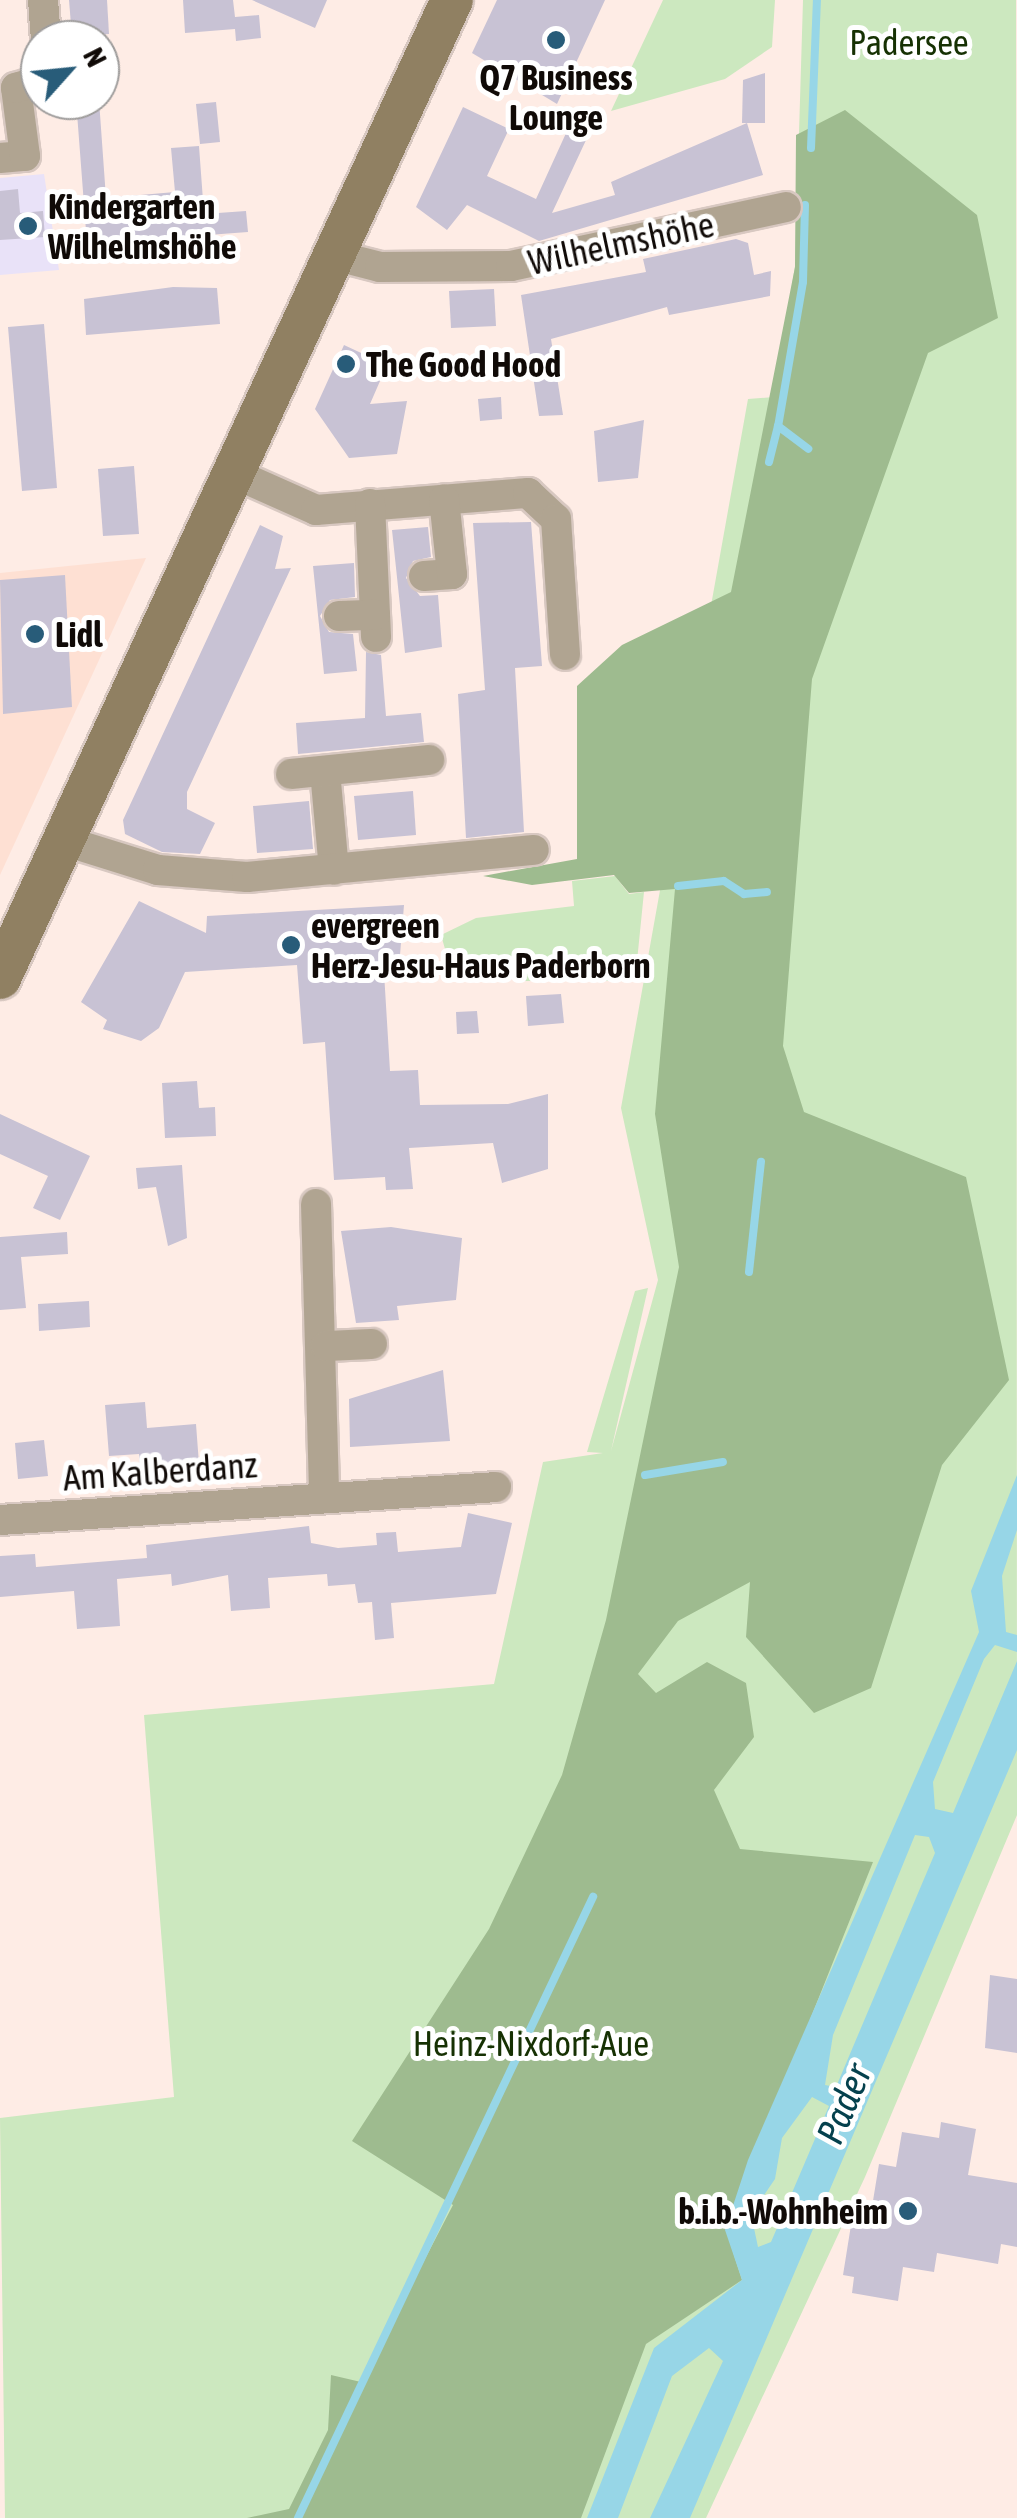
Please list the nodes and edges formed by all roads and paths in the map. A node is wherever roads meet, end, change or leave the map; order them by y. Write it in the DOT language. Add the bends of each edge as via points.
graph roads {
  1 [pos="452,0"];
  2 [pos="20,87"];
  3 [pos="20,118"];
  4 [pos="20,120"];
  5 [pos="0,158"];
  6 [pos="786,207"];
  7 [pos="337,256"];
  8 [pos="233,472"];
  9 [pos="444,499"];
  10 [pos="370,504"];
  11 [pos="424,576"];
  12 [pos="339,616"];
  13 [pos="565,654"];
  14 [pos="429,760"];
  15 [pos="325,770"];
  16 [pos="291,774"];
  17 [pos="65,841"];
  18 [pos="534,850"];
  19 [pos="334,870"];
  20 [pos="0,978"];
  21 [pos="316,1204"];
  22 [pos="372,1344"];
  23 [pos="326,1346"];
  24 [pos="496,1488"];
  25 [pos="324,1498"];
  26 [pos="0,1520"];
  1 -- 7 [label="main road"];
  2 -- 3 [label="street"];
  4 -- 5 [label="street" via="25,156"];
  6 -- 7 [label="street, Wilhelmshöhe" via="511,266 380,267"];
  7 -- 8 [label="main road"];
  8 -- 10 [label="street" via="316,510"];
  8 -- 17 [label="main road"];
  9 -- 10 [label="street"];
  9 -- 11 [label="street" via="452,574"];
  9 -- 13 [label="street" via="528,494 550,507"];
  10 -- 12 [label="street" via="376,626"];
  14 -- 15 [label="street"];
  15 -- 16 [label="street"];
  15 -- 19 [label="street"];
  17 -- 19 [label="street" via="158,870"];
  17 -- 20 [label="main road"];
  18 -- 19 [label="street"];
  21 -- 23 [label="street"];
  22 -- 23 [label="street"];
  23 -- 25 [label="street"];
  24 -- 25 [label="street, Am Kalberdanz"];
  25 -- 26 [label="street, Am Kalberdanz"];
}
